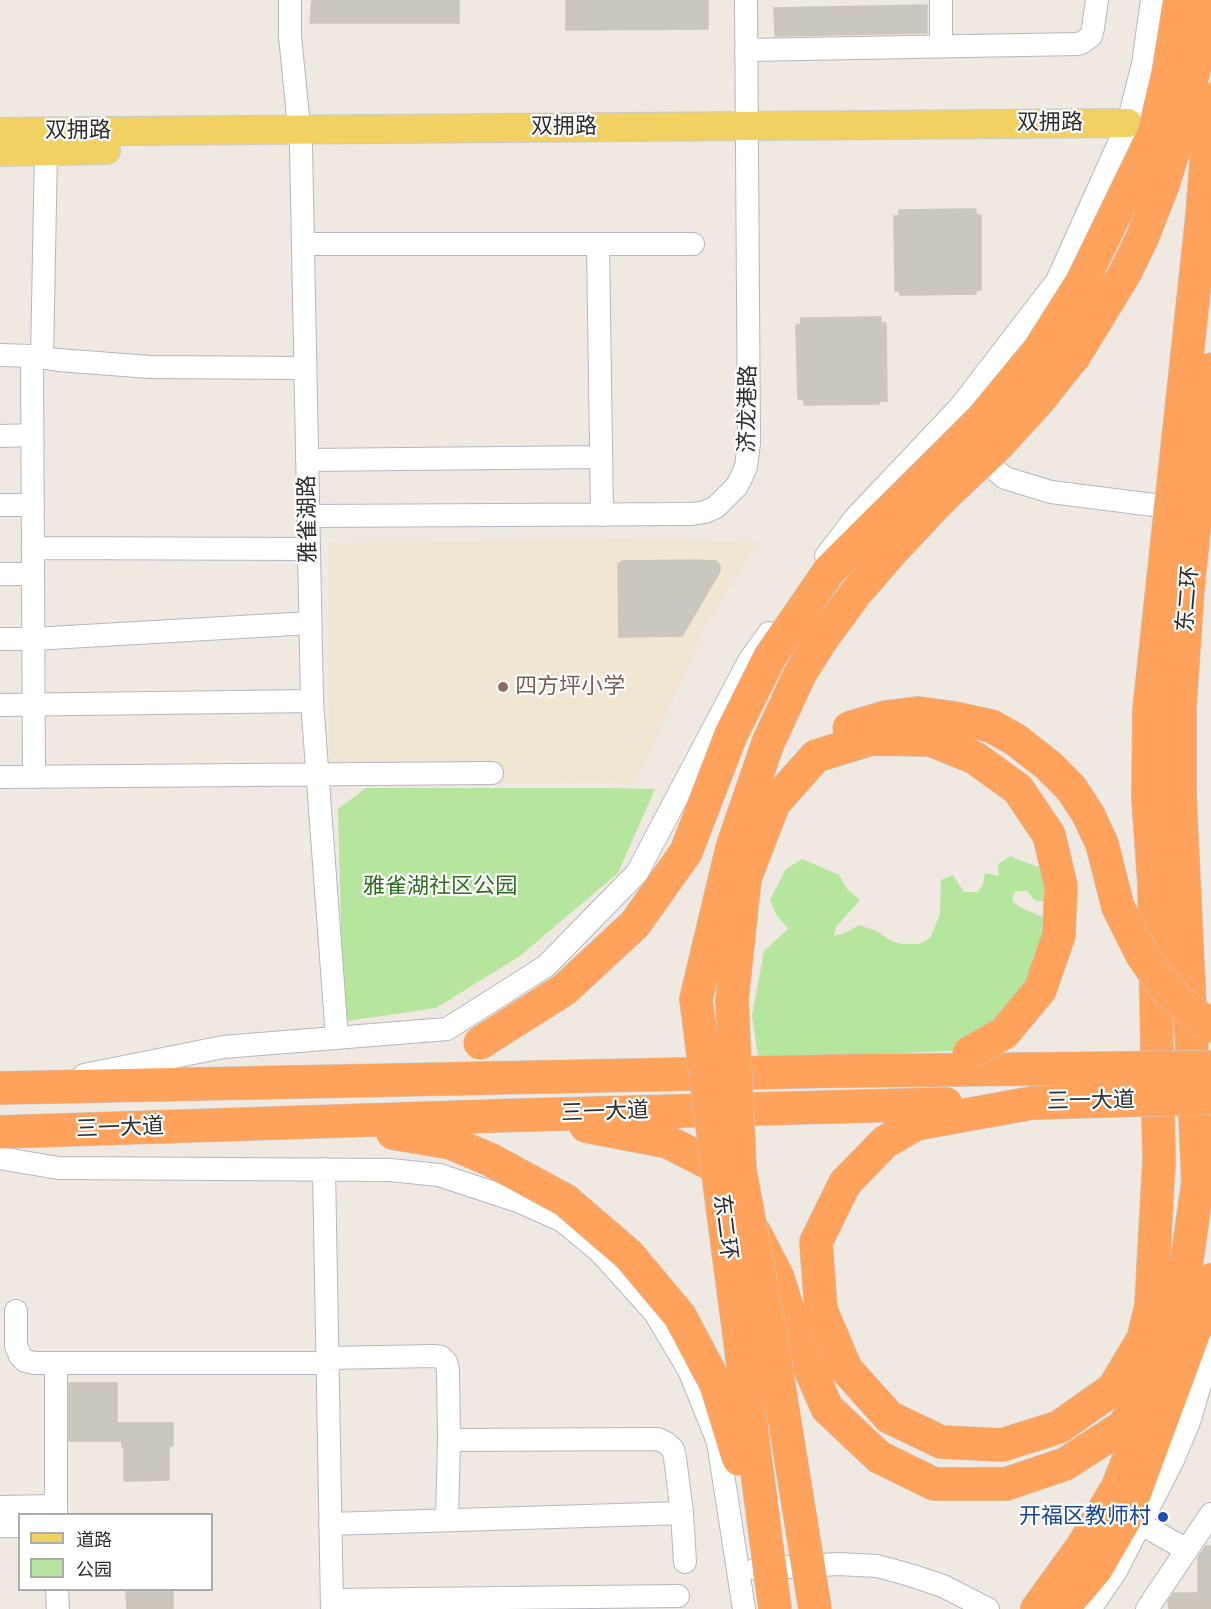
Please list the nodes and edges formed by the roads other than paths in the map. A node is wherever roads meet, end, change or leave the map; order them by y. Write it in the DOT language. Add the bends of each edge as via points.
graph roads {
  1 [pos="290,0"];
  2 [pos="746,0"];
  3 [pos="941,0"];
  4 [pos="1097,0"];
  5 [pos="1152,0"];
  6 [pos="1180,0"];
  7 [pos="1210,0"];
  8 [pos="941,46"];
  9 [pos="746,50"];
  10 [pos="1211,99"];
  11 [pos="1125,131"];
  12 [pos="0,132"];
  13 [pos="748,135"];
  14 [pos="301,138"];
  15 [pos="46,151"];
  16 [pos="0,152"];
  17 [pos="303,244"];
  18 [pos="598,244"];
  19 [pos="693,244"];
  20 [pos="0,355"];
  21 [pos="37,357"];
  22 [pos="305,368"];
  23 [pos="1211,369"];
  24 [pos="942,425"];
  25 [pos="32,435"];
  26 [pos="0,436"];
  27 [pos="601,457"];
  28 [pos="307,459"];
  29 [pos="0,505"];
  30 [pos="33,505"];
  31 [pos="1211,512"];
  32 [pos="602,515"];
  33 [pos="308,516"];
  34 [pos="33,548"];
  35 [pos="309,549"];
  36 [pos="0,574"];
  37 [pos="33,574"];
  38 [pos="310,624"];
  39 [pos="0,639"];
  40 [pos="33,639"];
  41 [pos="312,701"];
  42 [pos="0,705"];
  43 [pos="33,705"];
  44 [pos="492,773"];
  45 [pos="317,774"];
  46 [pos="0,777"];
  47 [pos="34,777"];
  48 [pos="732,848"];
  49 [pos="1211,1026"];
  50 [pos="337,1038"];
  51 [pos="1211,1067"];
  52 [pos="838,1071"];
  53 [pos="261,1083"];
  54 [pos="9,1088"];
  55 [pos="1211,1098"];
  56 [pos="1032,1103"];
  57 [pos="525,1115"];
  58 [pos="292,1123"];
  59 [pos="0,1132"];
  60 [pos="0,1158"];
  61 [pos="324,1169"];
  62 [pos="1197,1283"];
  63 [pos="16,1311"];
  64 [pos="1177,1329"];
  65 [pos="1210,1352"];
  66 [pos="328,1361"];
  67 [pos="56,1363"];
  68 [pos="449,1440"];
  69 [pos="0,1506"];
  70 [pos="56,1510"];
  71 [pos="682,1513"];
  72 [pos="1211,1514"];
  73 [pos="447,1520"];
  74 [pos="330,1524"];
  75 [pos="1141,1524"];
  76 [pos="0,1526"];
  77 [pos="18,1526"];
  78 [pos="1187,1550"];
  79 [pos="685,1562"];
  80 [pos="739,1570"];
  81 [pos="57,1591"];
  82 [pos="678,1596"];
  83 [pos="507,1603"];
  84 [pos="332,1604"];
  85 [pos="58,1609"];
  86 [pos="744,1609"];
  87 [pos="758,1609"];
  88 [pos="775,1609"];
  89 [pos="815,1609"];
  90 [pos="988,1609"];
  91 [pos="1037,1609"];
  92 [pos="1062,1609"];
  93 [pos="1090,1609"];
  94 [pos="1147,1609"];
  1 -- 14 [label="street, 雅雀湖路"];
  2 -- 9 [label="street, 济龙港路"];
  3 -- 8 [label="street"];
  4 -- 8 [label="street" via="1091,36 1078,44"];
  5 -- 11 [label="street" via="1143,64"];
  6 -- 53 [label="highway, bridge" via="1154,134 1082,282 1039,350 982,419 829,571 770,657 731,735 686,852 634,924 565,989 436,1074"];
  7 -- 48 [label="highway, bridge" via="1168,171 1125,273 1075,355 1039,400 893,550 822,639 800,674 768,743"];
  8 -- 9 [label="street"];
  9 -- 13 [label="street, 济龙港路"];
  10 -- 56 [label="highway, bridge" via="1149,710 1159,1161 1150,1306 1143,1339 1113,1389 1059,1427 1002,1445 941,1442 889,1417 846,1369 821,1310 816,1242 844,1183 885,1142 916,1124"];
  11 -- 13 [label="main road, 双拥路"];
  11 -- 24 [label="street" via="1057,281"];
  12 -- 14 [label="main road, 双拥路"];
  13 -- 14 [label="main road, 双拥路"];
  13 -- 32 [label="street, 济龙港路" via="746,467 728,496 705,512"];
  14 -- 15 [label="main road, 双拥路"];
  14 -- 17 [label="street, 雅雀湖路"];
  15 -- 16 [label="main road, 双拥路"];
  15 -- 21 [label="street"];
  17 -- 18 [label="street"];
  17 -- 22 [label="street, 雅雀湖路"];
  18 -- 19 [label="street"];
  18 -- 27 [label="street"];
  20 -- 21 [label="street"];
  21 -- 22 [label="street" via="150,367"];
  21 -- 25 [label="street"];
  22 -- 28 [label="street, 雅雀湖路"];
  23 -- 62 [label="highway, 东二环, bridge" via="1180,706 1180,795 1198,1182"];
  24 -- 31 [label="street" via="1005,478 1051,492"];
  24 -- 50 [label="street" via="856,517 749,661 637,873 546,966 447,1029"];
  25 -- 26 [label="street"];
  25 -- 30 [label="street"];
  27 -- 28 [label="street"];
  27 -- 32 [label="street"];
  28 -- 33 [label="street, 雅雀湖路"];
  29 -- 30 [label="street"];
  30 -- 34 [label="street"];
  32 -- 33 [label="street, 济龙港路"];
  33 -- 35 [label="street, 雅雀湖路"];
  34 -- 35 [label="street"];
  34 -- 37 [label="street"];
  35 -- 38 [label="street, 雅雀湖路"];
  36 -- 37 [label="street"];
  37 -- 40 [label="street"];
  38 -- 40 [label="street"];
  38 -- 41 [label="street, 雅雀湖路"];
  39 -- 40 [label="street"];
  40 -- 43 [label="street"];
  41 -- 43 [label="street"];
  41 -- 45 [label="street, 雅雀湖路"];
  42 -- 43 [label="street"];
  43 -- 47 [label="street"];
  44 -- 45 [label="street"];
  45 -- 47 [label="street"];
  45 -- 50 [label="street, 雅雀湖路"];
  46 -- 47 [label="street"];
  48 -- 49 [label="highway, bridge" via="778,774 806,751 848,728 918,713 991,726 1016,740 1071,788 1102,844 1118,907 1142,955 1163,985"];
  48 -- 88 [label="highway, 东二环, bridge" via="696,999"];
  50 -- 54 [label="street" via="223,1047"];
  51 -- 52 [label="highway, 三一大道, bridge"];
  52 -- 53 [label="highway, 三一大道"];
  52 -- 89 [label="highway, bridge" via="969,1053 1004,1033 1040,990 1059,935 1061,886 1049,835 1018,789 975,758 932,740 871,739 816,756 774,803 745,879 732,1000 741,1170"];
  53 -- 54 [label="highway, 三一大道"];
  55 -- 56 [label="highway, 三一大道, bridge"];
  56 -- 57 [label="highway, 三一大道"];
  57 -- 58 [label="highway, 三一大道"];
  57 -- 64 [label="highway" via="668,1142 723,1170 778,1278 797,1339 827,1408 879,1457 934,1484 1006,1484 1065,1464 1124,1426"];
  58 -- 59 [label="highway, 三一大道"];
  58 -- 87 [label="highway, bridge" via="451,1143 565,1200 629,1255 680,1316 716,1384 738,1454"];
  60 -- 61 [label="street" via="58,1168"];
  61 -- 66 [label="street"];
  61 -- 80 [label="street" via="439,1175 518,1201 563,1221 600,1252 655,1314 689,1370 718,1442"];
  62 -- 64 [label="highway"];
  62 -- 92 [label="highway" via="1199,1319 1125,1520 1096,1569"];
  63 -- 67 [label="street" via="16,1346 20,1356 35,1363"];
  64 -- 91 [label="highway" via="1117,1488 1082,1547"];
  65 -- 75 [label="street" via="1190,1419"];
  66 -- 67 [label="street"];
  66 -- 68 [label="street" via="441,1357 448,1370"];
  66 -- 74 [label="street"];
  67 -- 70 [label="street"];
  68 -- 71 [label="street" via="658,1439 673,1449"];
  68 -- 73 [label="street"];
  69 -- 70 [label="street"];
  71 -- 73 [label="street"];
  71 -- 79 [label="street"];
  72 -- 78 [label="street"];
  73 -- 74 [label="street"];
  74 -- 84 [label="street"];
  75 -- 78 [label="street"];
  75 -- 93 [label="street"];
  76 -- 77 [label="street"];
  78 -- 94 [label="street"];
  80 -- 86 [label="street"];
  80 -- 90 [label="street" via="838,1564 877,1566 943,1586"];
  81 -- 85 [label="street"];
  82 -- 83 [label="street"];
  83 -- 84 [label="street"];
}
